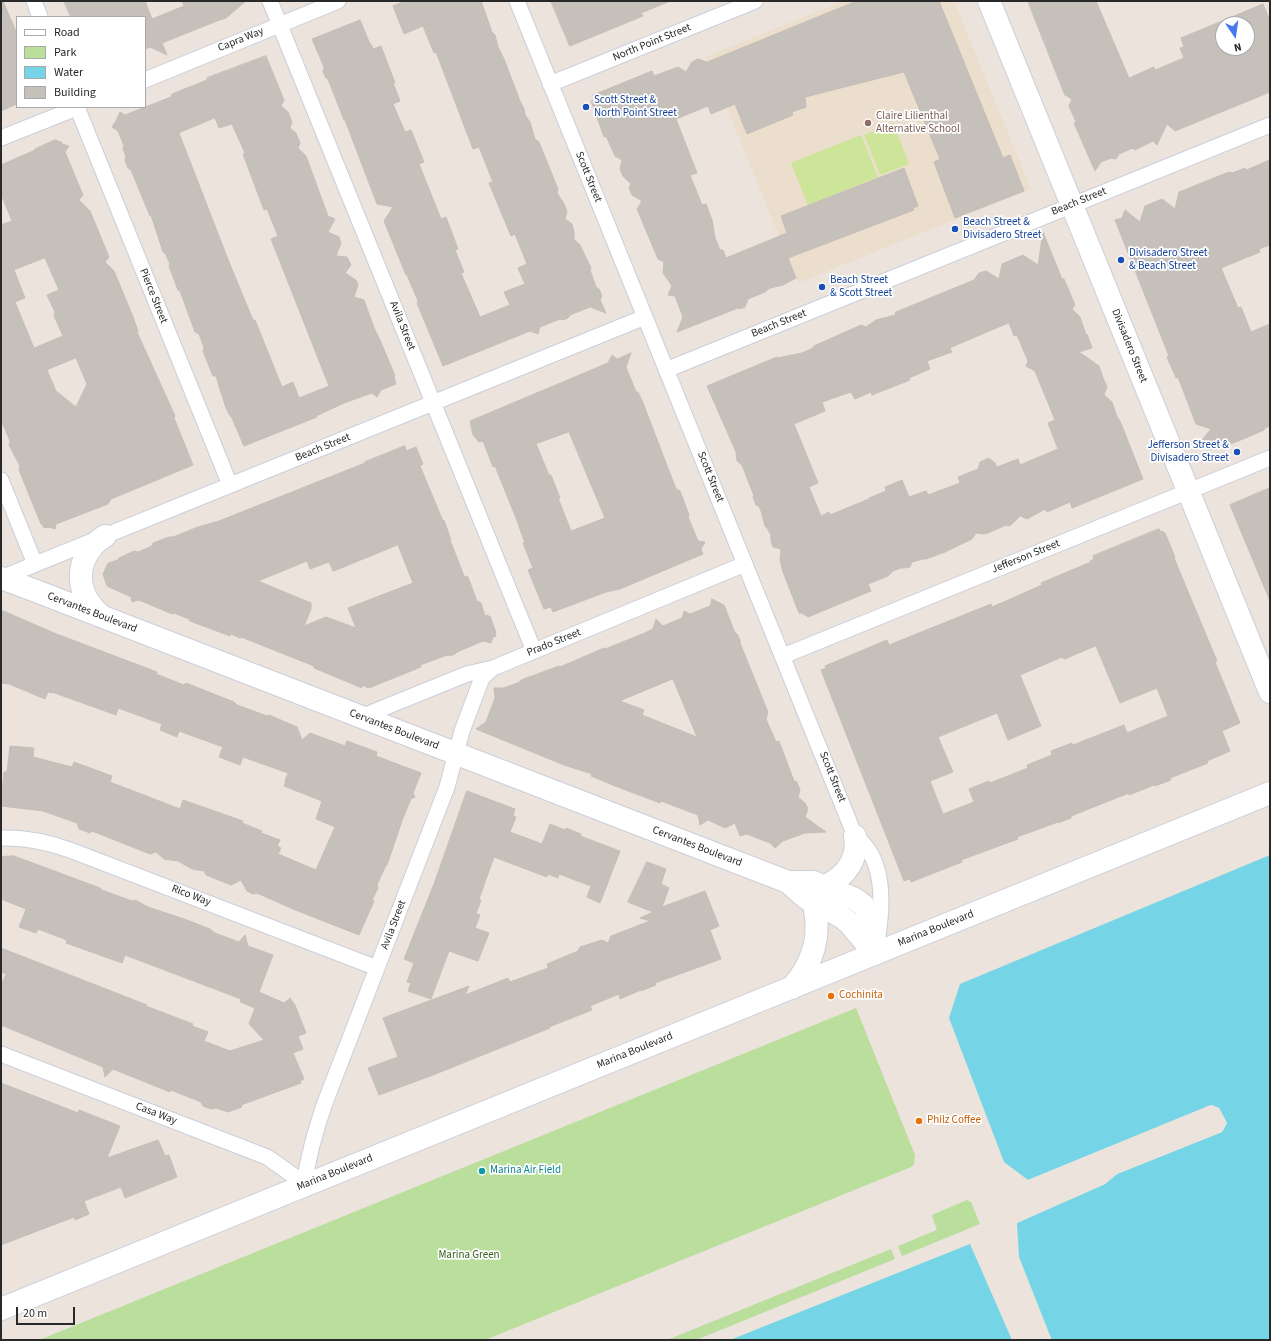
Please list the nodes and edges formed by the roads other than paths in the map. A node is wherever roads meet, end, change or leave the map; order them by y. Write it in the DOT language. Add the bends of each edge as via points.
graph roads {
  1 [pos="34,1"];
  2 [pos="270,1"];
  3 [pos="338,1"];
  4 [pos="516,1"];
  5 [pos="755,1"];
  6 [pos="989,1"];
  7 [pos="40,16"];
  8 [pos="280,25"];
  9 [pos="146,80"];
  10 [pos="550,84"];
  11 [pos="75,108"];
  12 [pos="77,108"];
  13 [pos="1270,125"];
  14 [pos="1,138"];
  15 [pos="1072,205"];
  16 [pos="645,317"];
  17 [pos="666,370"];
  18 [pos="433,403"];
  19 [pos="1270,458"];
  20 [pos="1,480"];
  21 [pos="230,485"];
  22 [pos="1188,491"];
  23 [pos="105,536"];
  24 [pos="35,564"];
  25 [pos="745,564"];
  26 [pos="1,578"];
  27 [pos="104,618"];
  28 [pos="534,651"];
  29 [pos="783,656"];
  30 [pos="493,668"];
  31 [pos="1270,692"];
  32 [pos="361,717"];
  33 [pos="456,754"];
  34 [pos="1270,793"];
  35 [pos="856,836"];
  36 [pos="1,838"];
  37 [pos="819,894"];
  38 [pos="875,954"];
  39 [pos="377,968"];
  40 [pos="792,988"];
  41 [pos="1,1054"];
  42 [pos="304,1186"];
  43 [pos="1,1309"];
  1 -- 7 [label="street"];
  2 -- 8 [label="street, Avila Street"];
  3 -- 8 [label="street, Capra Way"];
  4 -- 10 [label="street, Scott Street"];
  5 -- 10 [label="street, North Point Street"];
  6 -- 15 [label="street, Divisadero Street"];
  8 -- 9 [label="street, Capra Way"];
  8 -- 18 [label="street, Avila Street"];
  10 -- 16 [label="street, Scott Street"];
  11 -- 14 [label="street"];
  12 -- 21 [label="street, Pierce Street"];
  13 -- 15 [label="street, Beach Street"];
  15 -- 17 [label="street, Beach Street"];
  15 -- 22 [label="street, Divisadero Street"];
  16 -- 17 [label="street, Scott Street"];
  16 -- 18 [label="street, Beach Street"];
  17 -- 25 [label="street, Scott Street"];
  18 -- 21 [label="street, Beach Street"];
  18 -- 28 [label="street, Avila Street"];
  19 -- 22 [label="street, Jefferson Street"];
  20 -- 24 [label="street"];
  21 -- 23 [label="street, Beach Street"];
  22 -- 29 [label="street, Jefferson Street"];
  22 -- 31 [label="street, Divisadero Street"];
  23 -- 24 [label="street, Beach Street"];
  23 -- 27 [label="street" via="93,544 86,554 81,576 81,589 87,601"];
  24 -- 26 [label="street, Beach Street"];
  25 -- 28 [label="street, Prado Street"];
  25 -- 29 [label="street, Scott Street"];
  26 -- 27 [label="street, Cervantes Boulevard"];
  27 -- 32 [label="street, Cervantes Boulevard"];
  28 -- 30 [label="street, Prado Street"];
  29 -- 35 [label="street, Scott Street"];
  30 -- 32 [label="street, Prado Street" via="467,674"];
  30 -- 33 [label="street, Avila Street" via="480,683"];
  32 -- 33 [label="street, Cervantes Boulevard"];
  33 -- 37 [label="street, Cervantes Boulevard" via="788,882 813,882"];
  33 -- 39 [label="street, Avila Street" via="447,787"];
  34 -- 38 [label="street, Marina Boulevard"];
  35 -- 37 [label="street" via="853,860 842,875"];
  35 -- 38 [label="street, Scott Street" via="872,854 881,889 880,922"];
  36 -- 39 [label="street, Rico Way" via="23,838 70,850"];
  37 -- 38 [label="street, Cervantes Boulevard" via="855,899 864,906 869,914"];
  37 -- 40 [label="street" via="816,942 808,966"];
  38 -- 40 [label="street, Marina Boulevard"];
  39 -- 42 [label="street, Avila Street" via="319,1119"];
  40 -- 42 [label="street, Marina Boulevard"];
  41 -- 42 [label="street, Casa Way" via="267,1157"];
  42 -- 43 [label="street, Marina Boulevard"];
}
